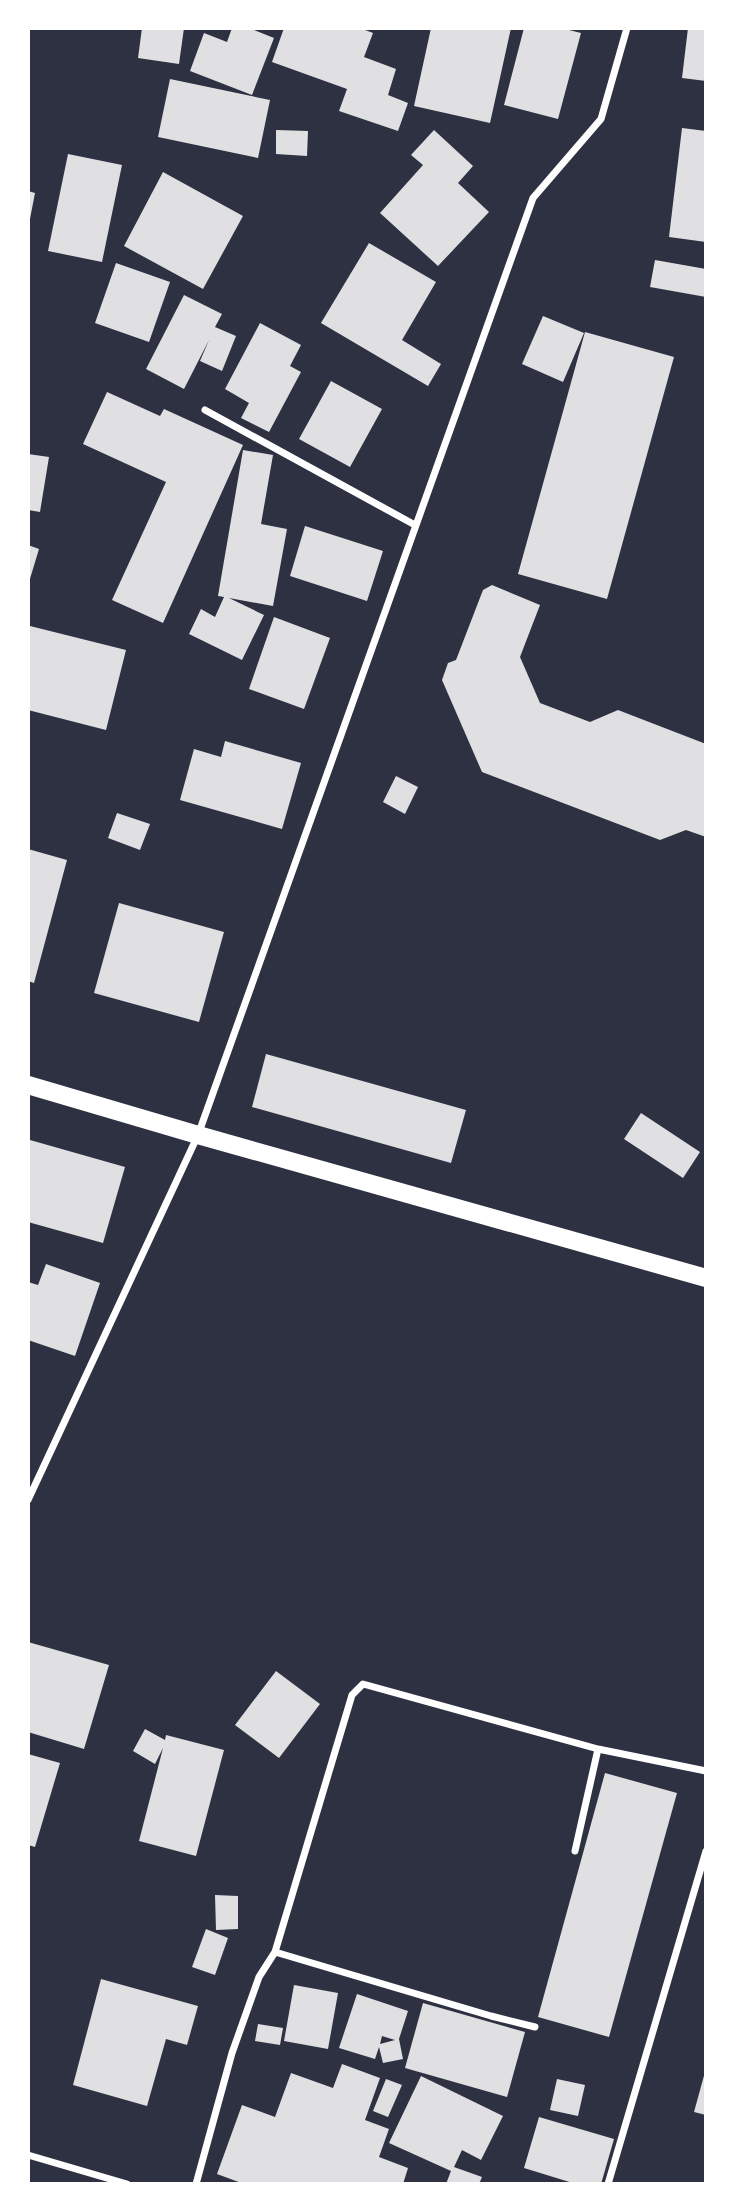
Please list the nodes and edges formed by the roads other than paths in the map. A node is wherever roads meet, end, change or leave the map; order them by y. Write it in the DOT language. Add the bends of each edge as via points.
graph roads {
  1 [pos="625,29"];
  2 [pos="205,410"];
  3 [pos="415,525"];
  4 [pos="28,1085"];
  5 [pos="198,1135"];
  6 [pos="706,1278"];
  7 [pos="28,1500"];
  8 [pos="598,1749"];
  9 [pos="706,1771"];
  10 [pos="575,1851"];
  11 [pos="706,1851"];
  12 [pos="275,1952"];
  13 [pos="535,2027"];
  14 [pos="28,2155"];
  15 [pos="127,2184"];
  16 [pos="196,2184"];
  17 [pos="608,2184"];
  1 -- 3 [label="street" via="601,118 533,198"];
  2 -- 3 [label="street"];
  3 -- 5 [label="street"];
  4 -- 5 [label="main road"];
  5 -- 6 [label="main road"];
  5 -- 7 [label="street"];
  8 -- 9 [label="street"];
  8 -- 10 [label="street"];
  8 -- 12 [label="street" via="363,1684 352,1695"];
  11 -- 17 [label="street"];
  12 -- 13 [label="street"];
  12 -- 16 [label="street" via="259,1977 232,2053"];
  14 -- 15 [label="street"];
}
